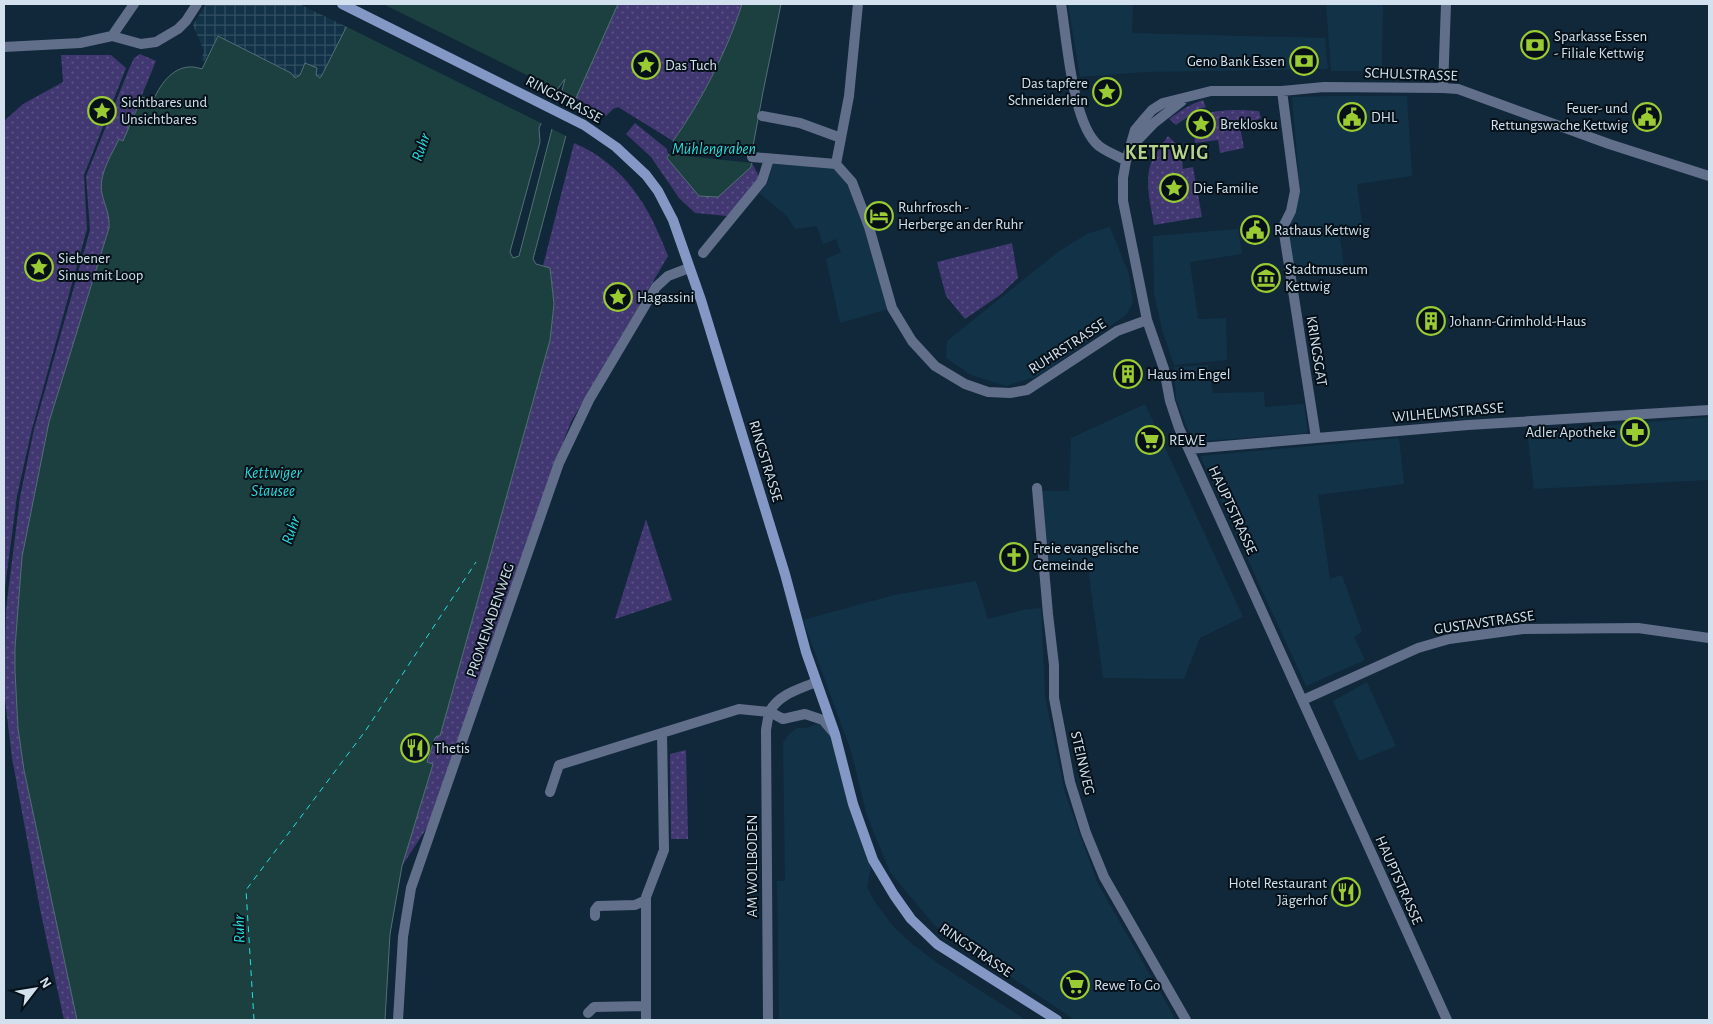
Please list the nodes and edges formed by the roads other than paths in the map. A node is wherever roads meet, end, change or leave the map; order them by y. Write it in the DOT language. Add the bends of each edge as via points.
graph roads {
  1 [pos="134,4"];
  2 [pos="197,4"];
  3 [pos="342,4"];
  4 [pos="858,4"];
  5 [pos="1062,4"];
  6 [pos="1446,4"];
  7 [pos="112,36"];
  8 [pos="4,47"];
  9 [pos="1443,88"];
  10 [pos="1282,91"];
  11 [pos="762,116"];
  12 [pos="841,138"];
  13 [pos="752,157"];
  14 [pos="769,159"];
  15 [pos="1126,161"];
  16 [pos="836,164"];
  17 [pos="1709,176"];
  18 [pos="702,253"];
  19 [pos="690,268"];
  20 [pos="1147,320"];
  21 [pos="1709,410"];
  22 [pos="1316,438"];
  23 [pos="1189,449"];
  24 [pos="1037,488"];
  25 [pos="1709,638"];
  26 [pos="816,682"];
  27 [pos="1303,700"];
  28 [pos="770,712"];
  29 [pos="662,733"];
  30 [pos="835,734"];
  31 [pos="550,792"];
  32 [pos="646,900"];
  33 [pos="595,916"];
  34 [pos="646,1006"];
  35 [pos="588,1012"];
  36 [pos="398,1020"];
  37 [pos="646,1020"];
  38 [pos="768,1020"];
  39 [pos="1057,1020"];
  40 [pos="1186,1020"];
  41 [pos="1447,1020"];
  1 -- 7 [label="street"];
  2 -- 7 [label="street" via="178,29 156,42 141,44"];
  3 -- 19 [label="main road, RINGSTRASSE" via="599,134 646,175 658,192 673,220"];
  4 -- 12 [label="street" via="849,96"];
  5 -- 15 [label="street" via="1079,109 1088,133 1100,146"];
  6 -- 9 [label="street"];
  7 -- 8 [label="street" via="80,43"];
  9 -- 10 [label="street, SCHULSTRASSE" via="1324,87"];
  9 -- 17 [label="street, SCHULSTRASSE" via="1458,89"];
  10 -- 15 [label="street, SCHULSTRASSE" via="1211,90 1188,97 1154,123 1130,149"];
  10 -- 22 [label="street, KRINGSGAT" via="1295,191 1283,227"];
  11 -- 12 [label="street" via="800,123"];
  12 -- 16 [label="street"];
  13 -- 14 [label="street"];
  14 -- 16 [label="street"];
  14 -- 18 [label="street" via="762,180"];
  15 -- 20 [label="street, HAUPTSTRASSE" via="1123,201"];
  16 -- 20 [label="street, RUHRSTRASSE" via="852,182 869,227 892,308 912,341 936,366 964,384 988,392 1027,390 1117,330"];
  19 -- 26 [label="main road, RINGSTRASSE"];
  19 -- 36 [label="street, PROMENADENWEG" via="668,276 656,287 589,400 559,463 411,888 402,946"];
  20 -- 23 [label="street, HAUPTSTRASSE" via="1164,369 1170,401"];
  21 -- 22 [label="street, WILHELMSTRASSE"];
  22 -- 23 [label="street, WILHELMSTRASSE"];
  23 -- 27 [label="street, HAUPTSTRASSE"];
  24 -- 40 [label="street, STEINWEG" via="1054,665 1054,698 1070,782 1104,877"];
  25 -- 27 [label="street, GUSTAVSTRASSE" via="1638,628 1523,629 1448,639 1418,648"];
  26 -- 28 [label="street" via="783,697"];
  26 -- 30 [label="main road, RINGSTRASSE"];
  27 -- 41 [label="street, HAUPTSTRASSE"];
  28 -- 29 [label="street" via="739,708"];
  28 -- 30 [label="street" via="783,718 805,714 823,720"];
  28 -- 38 [label="street, AM WOLLBODEN" via="766,730"];
  29 -- 31 [label="street" via="559,765"];
  29 -- 32 [label="street" via="664,850"];
  30 -- 39 [label="main road, RINGSTRASSE" via="873,860 911,919 937,944"];
  32 -- 33 [label="street" via="635,905 598,906"];
  32 -- 34 [label="street"];
  34 -- 35 [label="street" via="594,1007"];
  34 -- 37 [label="street"];
}
